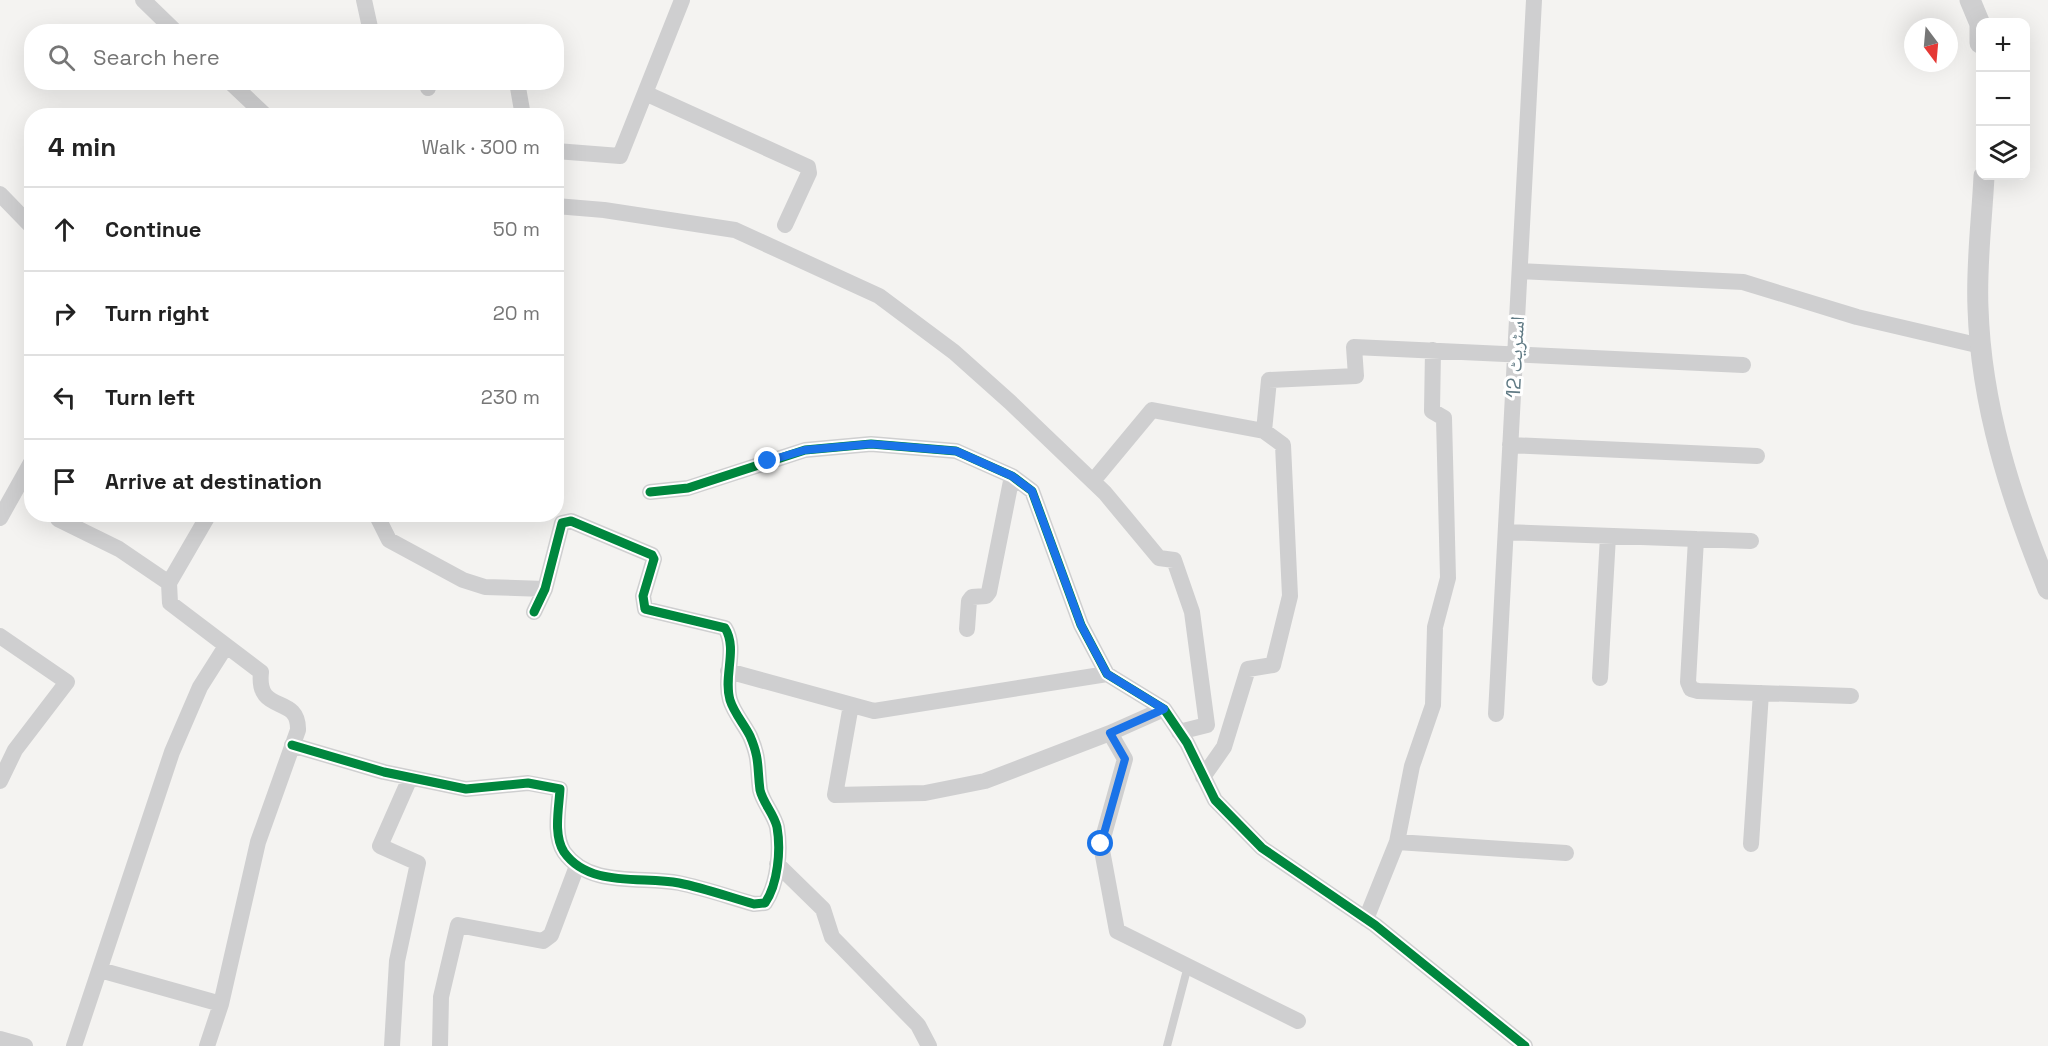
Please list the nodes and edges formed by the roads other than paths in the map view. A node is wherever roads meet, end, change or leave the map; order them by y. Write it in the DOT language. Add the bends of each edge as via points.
graph roads {
  1 [pos="143,0"];
  2 [pos="364,0"];
  3 [pos="682,0"];
  4 [pos="1534,0"];
  5 [pos="1970,0"];
  6 [pos="1978,18"];
  7 [pos="168,24"];
  8 [pos="368,24"];
  9 [pos="238,90"];
  10 [pos="518,90"];
  11 [pos="645,93"];
  12 [pos="258,108"];
  13 [pos="522,108"];
  14 [pos="564,152"];
  15 [pos="1984,180"];
  16 [pos="0,194"];
  17 [pos="564,207"];
  18 [pos="24,219"];
  19 [pos="785,225"];
  20 [pos="1520,271"];
  21 [pos="1981,346"];
  22 [pos="1433,350"];
  23 [pos="1516,352"];
  24 [pos="1743,365"];
  25 [pos="1264,431"];
  26 [pos="1510,445"];
  27 [pos="1757,456"];
  28 [pos="24,475"];
  29 [pos="1012,476"];
  30 [pos="1093,481"];
  31 [pos="650,492"];
  32 [pos="0,518"];
  33 [pos="64,522"];
  34 [pos="204,522"];
  35 [pos="380,522"];
  36 [pos="1506,532"];
  37 [pos="1608,536"];
  38 [pos="1696,539"];
  39 [pos="1751,541"];
  40 [pos="169,583"];
  41 [pos="545,589"];
  42 [pos="2048,589"];
  43 [pos="534,612"];
  44 [pos="967,629"];
  45 [pos="0,636"];
  46 [pos="226,646"];
  47 [pos="728,671"];
  48 [pos="1107,674"];
  49 [pos="1600,678"];
  50 [pos="1761,693"];
  51 [pos="1851,696"];
  52 [pos="851,705"];
  53 [pos="1164,709"];
  54 [pos="1496,714"];
  55 [pos="1179,732"];
  56 [pos="1110,733"];
  57 [pos="292,746"];
  58 [pos="1203,777"];
  59 [pos="410,778"];
  60 [pos="0,781"];
  61 [pos="1397,842"];
  62 [pos="1751,844"];
  63 [pos="1566,853"];
  64 [pos="777,864"];
  65 [pos="577,866"];
  66 [pos="1366,919"];
  67 [pos="1188,966"];
  68 [pos="100,970"];
  69 [pos="221,1004"];
  70 [pos="1298,1021"];
  71 [pos="0,1039"];
  72 [pos="25,1046"];
  73 [pos="74,1046"];
  74 [pos="207,1046"];
  75 [pos="392,1046"];
  76 [pos="440,1046"];
  77 [pos="928,1046"];
  78 [pos="1167,1046"];
  79 [pos="1525,1046"];
  1 -- 7 [label="street"];
  2 -- 8 [label="street"];
  3 -- 11 [label="street"];
  4 -- 20 [label="street, اسٹریٹ 12"];
  5 -- 6 [label="street"];
  9 -- 12 [label="street"];
  10 -- 13 [label="street"];
  11 -- 14 [label="street" via="620,156"];
  11 -- 19 [label="street" via="808,167"];
  15 -- 21 [label="street" via="1977,307"];
  16 -- 18 [label="street"];
  17 -- 30 [label="street" via="735,230 879,296 954,352"];
  20 -- 21 [label="street" via="1743,282 1857,317"];
  20 -- 23 [label="street, اسٹریٹ 12"];
  21 -- 42 [label="street" via="1999,453"];
  22 -- 23 [label="street"];
  22 -- 25 [label="street" via="1354,347 1356,376 1269,380"];
  22 -- 61 [label="street" via="1432,411 1444,418 1448,579 1435,627 1433,705 1412,766"];
  23 -- 24 [label="street"];
  23 -- 26 [label="street, اسٹریٹ 12"];
  25 -- 30 [label="street" via="1152,410"];
  25 -- 58 [label="street" via="1283,445 1290,596 1273,665 1248,669 1224,747"];
  26 -- 27 [label="street"];
  26 -- 36 [label="street, اسٹریٹ 12"];
  28 -- 32 [label="street"];
  29 -- 31 [label="street" via="956,451 871,444 805,450 688,488"];
  29 -- 44 [label="street" via="989,592 969,601"];
  29 -- 48 [label="street" via="1032,491 1081,625"];
  30 -- 55 [label="street" via="1159,558 1174,560 1192,612 1207,725"];
  33 -- 40 [label="street" via="119,549"];
  34 -- 40 [label="street"];
  35 -- 41 [label="street" via="389,540 463,580 485,587"];
  36 -- 37 [label="street"];
  36 -- 54 [label="street, اسٹریٹ 12"];
  37 -- 38 [label="street"];
  37 -- 49 [label="street"];
  38 -- 39 [label="street"];
  38 -- 50 [label="street" via="1688,682 1691,689 1698,691"];
  40 -- 46 [label="street" via="170,603"];
  41 -- 43 [label="street"];
  41 -- 47 [label="street" via="562,523 571,521 650,553 654,559 643,606 664,615 725,628 731,638"];
  45 -- 60 [label="street" via="67,682 15,750"];
  46 -- 57 [label="street" via="261,672 263,694 293,711 298,730"];
  46 -- 68 [label="street" via="200,687 172,752"];
  47 -- 52 [label="street"];
  47 -- 64 [label="street" via="730,700 760,762 760,791 777,826"];
  48 -- 52 [label="street" via="874,711"];
  48 -- 53 [label="street"];
  50 -- 51 [label="street"];
  50 -- 62 [label="street"];
  52 -- 56 [label="street" via="835,795 925,793 985,781"];
  53 -- 55 [label="street"];
  53 -- 56 [label="street"];
  55 -- 58 [label="street"];
  56 -- 67 [label="street" via="1125,759 1101,844 1117,931"];
  57 -- 59 [label="street"];
  57 -- 69 [label="street" via="258,842"];
  58 -- 66 [label="street" via="1215,800 1262,848"];
  59 -- 65 [label="street" via="466,789 528,783 560,789 558,835 563,850"];
  59 -- 75 [label="street" via="380,846 418,863 396,961"];
  61 -- 63 [label="street"];
  61 -- 66 [label="street"];
  64 -- 65 [label="street" via="770,895 765,903 754,904 679,883 603,876"];
  64 -- 77 [label="street" via="823,909 832,937 918,1025"];
  65 -- 76 [label="street" via="551,935 543,941 458,926 441,997"];
  66 -- 79 [label="street"];
  67 -- 70 [label="street"];
  67 -- 78 [label="lane"];
  68 -- 69 [label="street"];
  68 -- 73 [label="street"];
  69 -- 74 [label="street"];
  71 -- 72 [label="street"];
}
